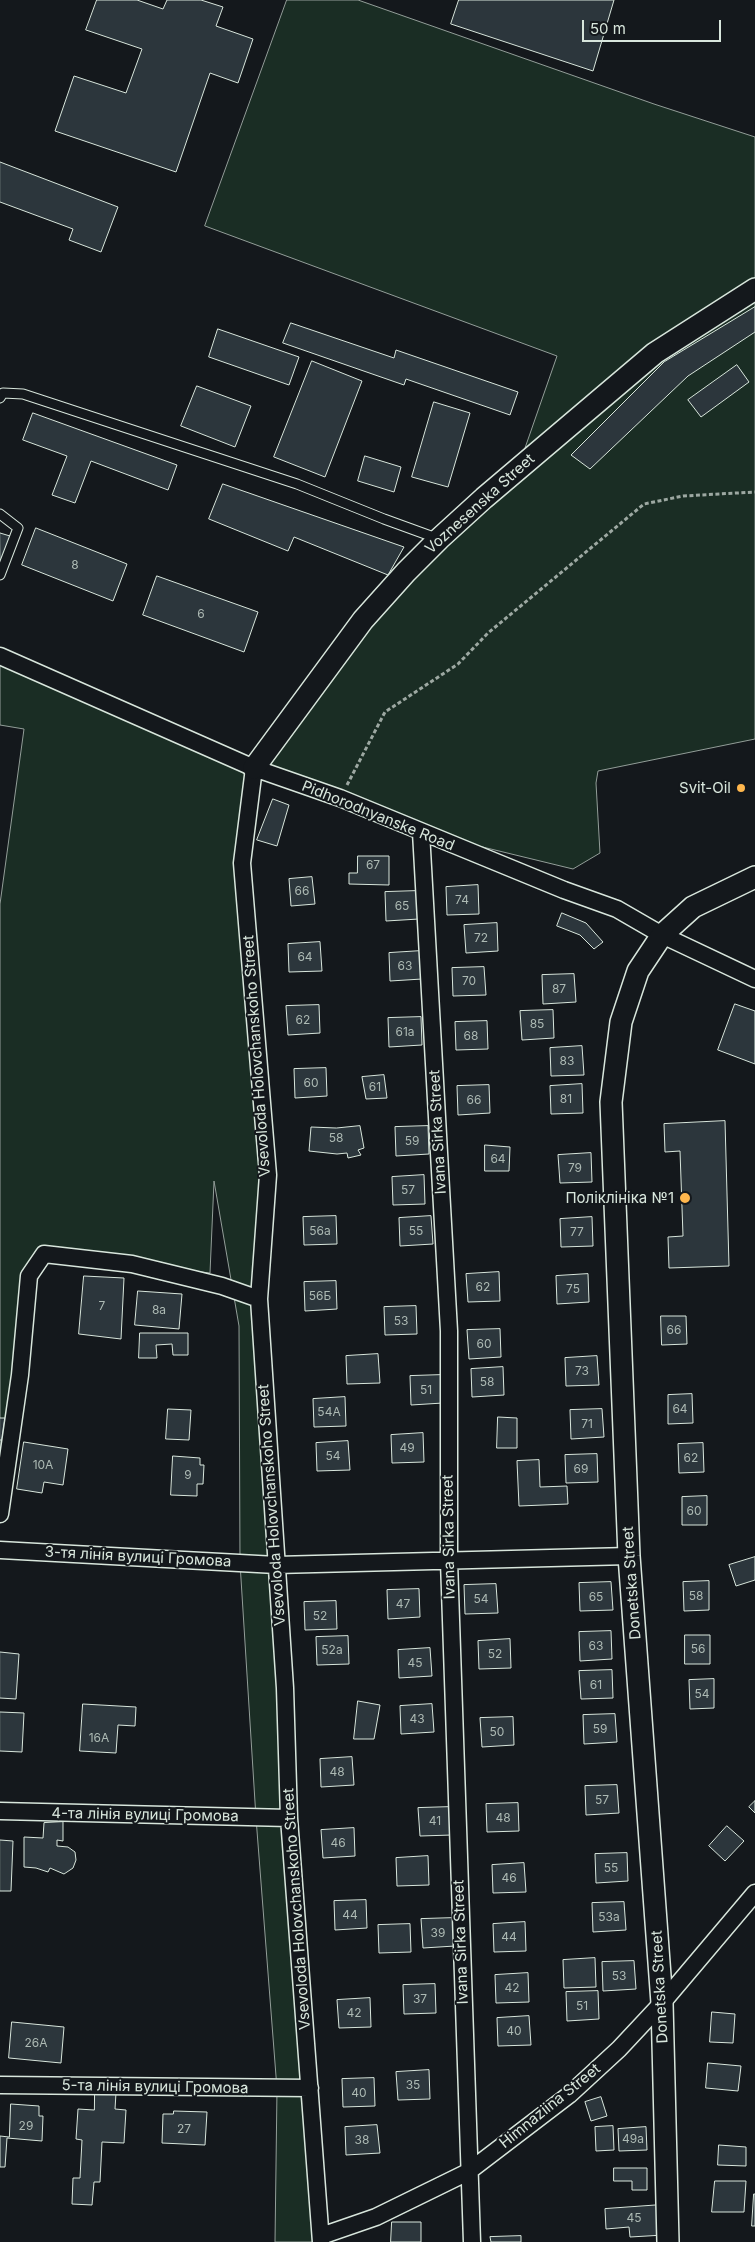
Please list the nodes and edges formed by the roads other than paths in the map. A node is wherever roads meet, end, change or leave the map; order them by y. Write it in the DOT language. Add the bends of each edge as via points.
graph roads {
  1 [pos="755,289"];
  2 [pos="0,398"];
  3 [pos="0,514"];
  4 [pos="439,539"];
  5 [pos="0,575"];
  6 [pos="0,656"];
  7 [pos="254,768"];
  8 [pos="421,832"];
  9 [pos="755,877"];
  10 [pos="662,935"];
  11 [pos="755,979"];
  12 [pos="259,1299"];
  13 [pos="0,1514"];
  14 [pos="0,1550"];
  15 [pos="629,1556"];
  16 [pos="449,1561"];
  17 [pos="276,1565"];
  18 [pos="0,1811"];
  19 [pos="290,1818"];
  20 [pos="755,1893"];
  21 [pos="662,2003"];
  22 [pos="0,2085"];
  23 [pos="310,2088"];
  24 [pos="468,2172"];
  25 [pos="321,2239"];
  26 [pos="472,2242"];
  27 [pos="668,2242"];
  1 -- 4 [label="street, Voznesenska Street" via="656,354"];
  2 -- 4 [label="lane" via="3,393 23,394 297,484"];
  3 -- 5 [label="lane" via="18,528"];
  4 -- 7 [label="street, Voznesenska Street" via="364,620"];
  6 -- 7 [label="street, Pidhorodnyanske Road"];
  7 -- 8 [label="street, Pidhorodnyanske Road" via="340,798"];
  7 -- 12 [label="street, Vsevoloda Holovchanskoho Street" via="242,863 268,1175"];
  8 -- 10 [label="street, Pidhorodnyanske Road" via="617,909"];
  8 -- 16 [label="street, Ivana Sirka Street" via="449,1331"];
  9 -- 10 [label="street, Donetska Street" via="693,907"];
  10 -- 11 [label="street, Pidhorodnyanske Road"];
  10 -- 15 [label="street, Donetska Street" via="638,971 621,1022 611,1102"];
  12 -- 13 [label="street" via="222,1286 132,1264 44,1254 29,1276 20,1375"];
  12 -- 17 [label="street, Vsevoloda Holovchanskoho Street"];
  14 -- 17 [label="street, 3-тя лінія вулиці Громова"];
  15 -- 16 [label="street, 3-тя лінія вулиці Громова"];
  15 -- 21 [label="street, Donetska Street"];
  16 -- 17 [label="street, 3-тя лінія вулиці Громова"];
  16 -- 24 [label="street, Ivana Sirka Street"];
  17 -- 19 [label="street, Vsevoloda Holovchanskoho Street"];
  18 -- 19 [label="street, 4-та лінія вулиці Громова"];
  19 -- 23 [label="street, Vsevoloda Holovchanskoho Street"];
  20 -- 21 [label="street, Himnaziina Street"];
  21 -- 24 [label="street, Himnaziina Street" via="619,2049 568,2095"];
  21 -- 27 [label="street, Donetska Street"];
  22 -- 23 [label="street, 5-та лінія вулиці Громова"];
  23 -- 25 [label="street, Vsevoloda Holovchanskoho Street"];
  24 -- 25 [label="street, Himnaziina Street" via="376,2217"];
  24 -- 26 [label="street, Ivana Sirka Street"];
}
